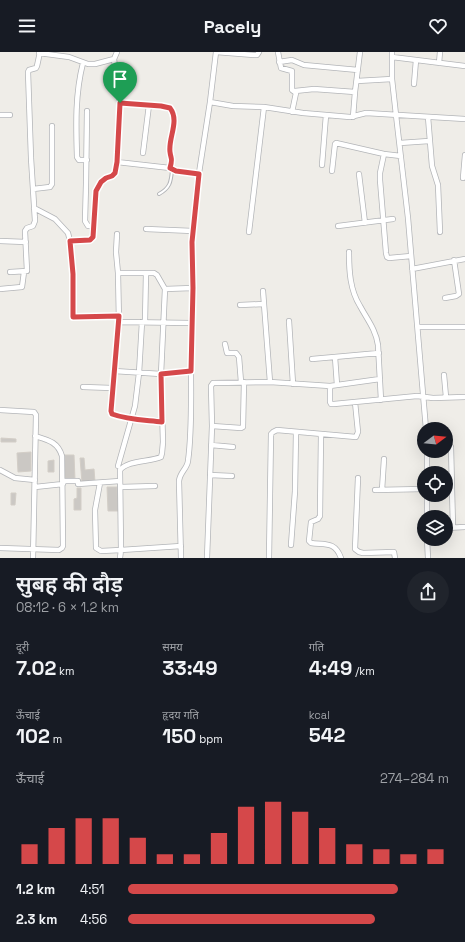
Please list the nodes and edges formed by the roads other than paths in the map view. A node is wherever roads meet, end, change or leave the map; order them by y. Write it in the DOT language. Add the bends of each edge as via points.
graph roads {
  1 [pos="116,52"];
  2 [pos="216,52"];
  3 [pos="259,52"];
  4 [pos="278,52"];
  5 [pos="360,52"];
  6 [pos="440,52"];
  7 [pos="39,53"];
  8 [pos="392,55"];
  9 [pos="114,59"];
  10 [pos="416,60"];
  11 [pos="279,62"];
  12 [pos="83,63"];
  13 [pos="439,63"];
  14 [pos="465,66"];
  15 [pos="358,70"];
  16 [pos="392,79"];
  17 [pos="357,81"];
  18 [pos="414,84"];
  19 [pos="295,91"];
  20 [pos="355,92"];
  21 [pos="210,102"];
  22 [pos="120,103"];
  23 [pos="149,105"];
  24 [pos="264,107"];
  25 [pos="87,112"];
  26 [pos="292,112"];
  27 [pos="0,115"];
  28 [pos="10,115"];
  29 [pos="326,115"];
  30 [pos="396,115"];
  31 [pos="428,116"];
  32 [pos="352,117"];
  33 [pos="465,119"];
  34 [pos="52,126"];
  35 [pos="429,141"];
  36 [pos="400,143"];
  37 [pos="143,153"];
  38 [pos="384,154"];
  39 [pos="465,155"];
  40 [pos="401,156"];
  41 [pos="87,160"];
  42 [pos="117,162"];
  43 [pos="322,165"];
  44 [pos="171,168"];
  45 [pos="332,171"];
  46 [pos="199,174"];
  47 [pos="360,174"];
  48 [pos="463,178"];
  49 [pos="33,189"];
  50 [pos="159,194"];
  51 [pos="34,208"];
  52 [pos="393,219"];
  53 [pos="384,220"];
  54 [pos="364,223"];
  55 [pos="94,226"];
  56 [pos="338,226"];
  57 [pos="146,229"];
  58 [pos="193,231"];
  59 [pos="249,232"];
  60 [pos="440,232"];
  61 [pos="117,234"];
  62 [pos="0,241"];
  63 [pos="70,241"];
  64 [pos="26,242"];
  65 [pos="349,252"];
  66 [pos="411,256"];
  67 [pos="465,258"];
  68 [pos="454,260"];
  69 [pos="412,269"];
  70 [pos="10,272"];
  71 [pos="24,272"];
  72 [pos="118,273"];
  73 [pos="146,273"];
  74 [pos="165,288"];
  75 [pos="193,288"];
  76 [pos="0,289"];
  77 [pos="262,291"];
  78 [pos="445,298"];
  79 [pos="264,304"];
  80 [pos="240,305"];
  81 [pos="119,316"];
  82 [pos="289,321"];
  83 [pos="119,322"];
  84 [pos="144,322"];
  85 [pos="163,322"];
  86 [pos="191,323"];
  87 [pos="418,327"];
  88 [pos="465,327"];
  89 [pos="225,344"];
  90 [pos="379,353"];
  91 [pos="335,357"];
  92 [pos="312,359"];
  93 [pos="114,371"];
  94 [pos="191,371"];
  95 [pos="139,373"];
  96 [pos="161,374"];
  97 [pos="444,375"];
  98 [pos="380,380"];
  99 [pos="242,382"];
  100 [pos="270,382"];
  101 [pos="293,384"];
  102 [pos="337,385"];
  103 [pos="330,386"];
  104 [pos="83,387"];
  105 [pos="112,388"];
  106 [pos="424,397"];
  107 [pos="465,397"];
  108 [pos="446,398"];
  109 [pos="381,400"];
  110 [pos="355,402"];
  111 [pos="0,410"];
  112 [pos="131,419"];
  113 [pos="162,422"];
  114 [pos="426,422"];
  115 [pos="212,426"];
  116 [pos="296,432"];
  117 [pos="321,434"];
  118 [pos="35,436"];
  119 [pos="211,445"];
  120 [pos="233,447"];
  121 [pos="451,458"];
  122 [pos="384,459"];
  123 [pos="118,466"];
  124 [pos="0,470"];
  125 [pos="210,475"];
  126 [pos="232,476"];
  127 [pos="358,478"];
  128 [pos="35,480"];
  129 [pos="120,481"];
  130 [pos="100,483"];
  131 [pos="63,484"];
  132 [pos="154,486"];
  133 [pos="35,487"];
  134 [pos="120,488"];
  135 [pos="417,489"];
  136 [pos="375,490"];
  137 [pos="382,490"];
  138 [pos="453,510"];
  139 [pos="465,527"];
  140 [pos="453,528"];
  141 [pos="291,545"];
  142 [pos="181,546"];
  143 [pos="428,546"];
  144 [pos="0,548"];
  145 [pos="33,549"];
  146 [pos="121,550"];
  147 [pos="33,558"];
  148 [pos="120,558"];
  149 [pos="181,558"];
  150 [pos="207,558"];
  151 [pos="269,558"];
  152 [pos="341,558"];
  153 [pos="395,558"];
  154 [pos="428,558"];
  1 -- 9 [label="street"];
  2 -- 3 [label="street" via="257,55"];
  2 -- 21 [label="street"];
  4 -- 11 [label="street"];
  5 -- 15 [label="street"];
  6 -- 13 [label="street"];
  7 -- 12 [label="street" via="69,57"];
  7 -- 49 [label="street" via="36,68 28,72"];
  8 -- 10 [label="street"];
  8 -- 16 [label="street"];
  9 -- 12 [label="street" via="95,64"];
  9 -- 22 [label="street"];
  10 -- 13 [label="street"];
  10 -- 18 [label="street"];
  11 -- 15 [label="street" via="292,60 304,65"];
  11 -- 19 [label="street" via="283,69 292,71 292,90"];
  12 -- 41 [label="street" via="76,105 77,157 78,160"];
  13 -- 14 [label="street"];
  15 -- 17 [label="street"];
  16 -- 17 [label="street"];
  16 -- 30 [label="street"];
  17 -- 20 [label="street"];
  19 -- 20 [label="street" via="314,89"];
  19 -- 26 [label="street"];
  20 -- 32 [label="street"];
  21 -- 24 [label="street"];
  21 -- 46 [label="street"];
  22 -- 23 [label="street"];
  22 -- 42 [label="street"];
  23 -- 37 [label="street"];
  23 -- 44 [label="street" via="168,107 172,110 174,120"];
  24 -- 26 [label="street"];
  24 -- 59 [label="street"];
  25 -- 41 [label="street"];
  26 -- 29 [label="street"];
  27 -- 28 [label="street"];
  29 -- 32 [label="street"];
  29 -- 43 [label="street"];
  30 -- 31 [label="street"];
  30 -- 32 [label="street" via="366,113"];
  30 -- 36 [label="street"];
  31 -- 33 [label="street"];
  31 -- 35 [label="street"];
  34 -- 49 [label="street" via="52,184 50,187"];
  35 -- 36 [label="street"];
  35 -- 60 [label="street" via="433,171 438,182"];
  36 -- 40 [label="street"];
  38 -- 40 [label="street"];
  38 -- 45 [label="street" via="336,143"];
  38 -- 53 [label="street" via="380,180"];
  39 -- 48 [label="street"];
  40 -- 66 [label="street"];
  41 -- 55 [label="street" via="85,221 88,226"];
  42 -- 44 [label="street"];
  42 -- 55 [label="street" via="115,173 97,187"];
  44 -- 46 [label="street"];
  44 -- 50 [label="lane" via="170,184"];
  46 -- 58 [label="street"];
  47 -- 54 [label="street"];
  49 -- 51 [label="street"];
  51 -- 63 [label="street" via="55,219 68,234"];
  51 -- 64 [label="street" via="34,224 26,229"];
  52 -- 53 [label="street"];
  53 -- 54 [label="street"];
  53 -- 66 [label="street" via="387,257"];
  54 -- 56 [label="street"];
  55 -- 63 [label="street" via="93,237 90,240"];
  57 -- 58 [label="street"];
  58 -- 75 [label="street"];
  61 -- 72 [label="street"];
  62 -- 64 [label="street"];
  63 -- 81 [label="street" via="73,317"];
  64 -- 71 [label="street" via="27,270"];
  65 -- 90 [label="street" via="351,284 375,332"];
  66 -- 69 [label="street"];
  67 -- 68 [label="street"];
  68 -- 69 [label="street"];
  68 -- 78 [label="street" via="459,294"];
  69 -- 87 [label="street"];
  70 -- 71 [label="street"];
  71 -- 76 [label="street" via="22,287"];
  72 -- 73 [label="street"];
  72 -- 81 [label="street"];
  73 -- 74 [label="street" via="157,275"];
  73 -- 84 [label="street"];
  74 -- 75 [label="street"];
  74 -- 85 [label="street"];
  75 -- 86 [label="street"];
  77 -- 79 [label="street"];
  79 -- 80 [label="street"];
  79 -- 100 [label="street"];
  81 -- 83 [label="street"];
  82 -- 101 [label="street"];
  83 -- 84 [label="street"];
  83 -- 93 [label="street"];
  84 -- 85 [label="street"];
  84 -- 95 [label="street"];
  85 -- 86 [label="street"];
  85 -- 96 [label="street"];
  86 -- 94 [label="street"];
  87 -- 88 [label="street"];
  87 -- 106 [label="street"];
  89 -- 99 [label="street" via="227,353 236,353 239,357"];
  90 -- 91 [label="street"];
  90 -- 98 [label="street"];
  91 -- 92 [label="street"];
  91 -- 102 [label="street"];
  93 -- 95 [label="street"];
  93 -- 105 [label="street"];
  94 -- 96 [label="street"];
  94 -- 142 [label="street" via="188,463 180,473 179,481"];
  95 -- 96 [label="street"];
  95 -- 112 [label="street"];
  96 -- 113 [label="street"];
  97 -- 108 [label="street"];
  98 -- 102 [label="street"];
  98 -- 109 [label="street"];
  99 -- 100 [label="street"];
  99 -- 115 [label="street" via="212,384"];
  99 -- 115 [label="street" via="243,427"];
  100 -- 101 [label="street"];
  101 -- 103 [label="street"];
  102 -- 103 [label="street"];
  103 -- 110 [label="street" via="332,404"];
  104 -- 105 [label="street"];
  105 -- 112 [label="street" via="112,414"];
  106 -- 108 [label="street"];
  106 -- 109 [label="street"];
  106 -- 114 [label="street"];
  107 -- 108 [label="street"];
  109 -- 110 [label="street"];
  110 -- 117 [label="street" via="358,432 356,437"];
  111 -- 118 [label="street" via="35,412"];
  112 -- 113 [label="street"];
  112 -- 123 [label="street"];
  113 -- 129 [label="street" via="161,457 121,468"];
  115 -- 119 [label="street"];
  116 -- 117 [label="street"];
  116 -- 141 [label="street"];
  116 -- 151 [label="street" via="277,430 271,434"];
  117 -- 152 [label="street" via="320,516 311,522 309,541 332,545"];
  118 -- 128 [label="street"];
  118 -- 131 [label="street" via="58,446 62,456"];
  119 -- 120 [label="street"];
  119 -- 125 [label="street"];
  121 -- 138 [label="street"];
  122 -- 137 [label="street"];
  124 -- 128 [label="street" via="15,478"];
  125 -- 126 [label="street"];
  125 -- 150 [label="street"];
  127 -- 153 [label="street" via="355,549 363,553 394,552"];
  128 -- 133 [label="street"];
  129 -- 130 [label="street"];
  129 -- 134 [label="street"];
  130 -- 131 [label="street" via="64,481"];
  130 -- 146 [label="street" via="95,510 96,548 101,551"];
  131 -- 133 [label="street"];
  131 -- 145 [label="street" via="62,548"];
  132 -- 134 [label="street"];
  133 -- 145 [label="street"];
  134 -- 146 [label="street"];
  135 -- 137 [label="street"];
  136 -- 137 [label="street"];
  139 -- 140 [label="street"];
  142 -- 146 [label="street"];
  142 -- 149 [label="street"];
  143 -- 154 [label="street"];
  144 -- 145 [label="street"];
  145 -- 147 [label="street"];
  146 -- 148 [label="street"];
}
